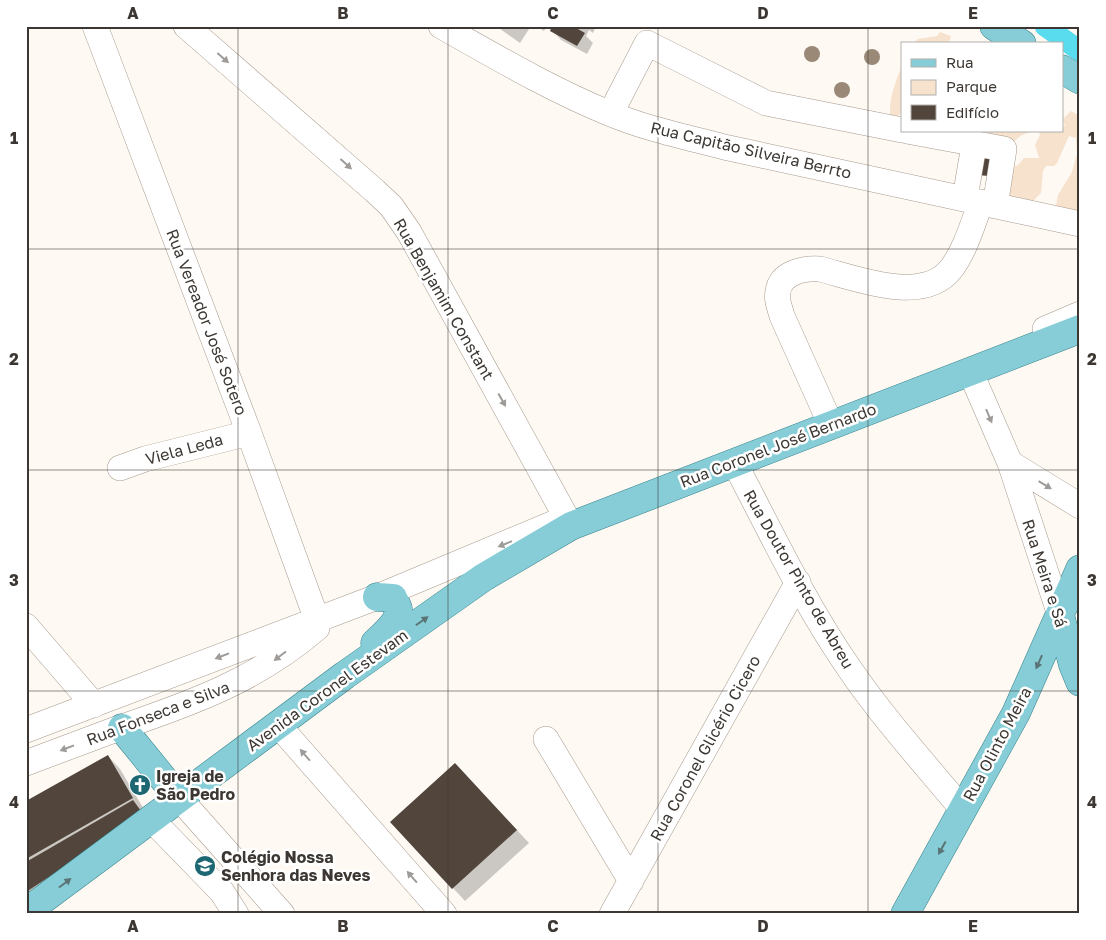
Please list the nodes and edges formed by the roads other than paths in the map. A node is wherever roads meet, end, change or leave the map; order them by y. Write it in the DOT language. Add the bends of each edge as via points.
graph roads {
  1 [pos="95,26"];
  2 [pos="186,26"];
  3 [pos="441,26"];
  4 [pos="994,26"];
  5 [pos="1019,42"];
  6 [pos="1064,70"];
  7 [pos="1080,80"];
  8 [pos="617,101"];
  9 [pos="901,130"];
  10 [pos="912,132"];
  11 [pos="974,144"];
  12 [pos="981,196"];
  13 [pos="1080,224"];
  14 [pos="1080,314"];
  15 [pos="1080,330"];
  16 [pos="970,371"];
  17 [pos="829,422"];
  18 [pos="249,433"];
  19 [pos="734,462"];
  20 [pos="1010,463"];
  21 [pos="120,468"];
  22 [pos="1080,506"];
  23 [pos="568,522"];
  24 [pos="1080,570"];
  25 [pos="484,577"];
  26 [pos="798,582"];
  27 [pos="377,597"];
  28 [pos="324,617"];
  29 [pos="1070,620"];
  30 [pos="26,626"];
  31 [pos="1076,674"];
  32 [pos="345,675"];
  33 [pos="94,705"];
  34 [pos="279,726"];
  35 [pos="122,728"];
  36 [pos="26,730"];
  37 [pos="546,739"];
  38 [pos="26,763"];
  39 [pos="179,798"];
  40 [pos="963,810"];
  41 [pos="151,819"];
  42 [pos="630,881"];
  43 [pos="26,912"];
  44 [pos="236,914"];
  45 [pos="282,914"];
  46 [pos="444,914"];
  47 [pos="612,914"];
  48 [pos="904,914"];
  1 -- 18 [label="street, Rua Vereador José Sotero"];
  2 -- 23 [label="street, Rua Benjamim Constant, one-way" via="391,206"];
  3 -- 12 [label="street, Rua Capitão Silveira Berrto" via="563,92 620,117 667,132 724,147"];
  4 -- 5 [label="main road"];
  6 -- 7 [label="main road"];
  8 -- 9 [label="street" via="647,43 766,103"];
  10 -- 11 [label="street"];
  11 -- 12 [label="street"];
  11 -- 12 [label="street" via="1004,149"];
  12 -- 13 [label="street, Rua Capitão Silveira Berrto"];
  12 -- 17 [label="street" via="957,261 937,280 907,288 892,287 810,269 790,274 780,285 778,300 782,316"];
  14 -- 17 [label="street, Rua Coronel José Bernardo"];
  15 -- 16 [label="main road, Rua Coronel José Bernardo"];
  16 -- 17 [label="main road, Rua Coronel José Bernardo"];
  16 -- 20 [label="street, Rua Meira e Sá, one-way"];
  17 -- 19 [label="main road, Rua Coronel José Bernardo"];
  17 -- 23 [label="street, Rua Coronel José Bernardo"];
  18 -- 21 [label="street, Viela Leda"];
  18 -- 28 [label="street, Rua Vereador José Sotero"];
  19 -- 23 [label="main road, Rua Coronel José Bernardo"];
  19 -- 26 [label="street, Rua Doutor Pìnto de Abreu"];
  20 -- 22 [label="street, one-way"];
  20 -- 29 [label="street, Rua Meira e Sá"];
  23 -- 25 [label="main road, Rua Coronel José Bernardo"];
  23 -- 27 [label="street, Rua Fonseca e Silva, one-way"];
  24 -- 29 [label="main road, Rua Olinto Meira"];
  32 -- 25 [label="main road, Avenida Coronel Estevam, one-way"];
  26 -- 40 [label="street, Rua Doutor Pìnto de Abreu" via="848,668"];
  26 -- 42 [label="street, Rua Coronel Glicério Cicero"];
  27 -- 28 [label="street, Rua Fonseca e Silva"];
  27 -- 32 [label="main road" via="393,598 398,609 396,618"];
  28 -- 33 [label="street, Rua Fonseca e Silva, one-way"];
  28 -- 35 [label="street, Rua Fonseca e Silva, one-way" via="308,635 234,684"];
  29 -- 31 [label="main road, Rua Meira e Sá"];
  29 -- 40 [label="main road, Rua Olinto Meira, one-way"];
  30 -- 33 [label="street"];
  32 -- 34 [label="main road, Avenida Coronel Estevam"];
  33 -- 36 [label="street, Rua Fonseca e Silva"];
  34 -- 39 [label="main road, Avenida Coronel Estevam"];
  46 -- 34 [label="street, one-way"];
  35 -- 38 [label="street, Rua Fonseca e Silva, one-way"];
  35 -- 39 [label="main road"];
  37 -- 42 [label="street"];
  39 -- 41 [label="main road, Avenida Coronel Estevam"];
  39 -- 45 [label="street"];
  40 -- 48 [label="main road, Rua Olinto Meira, one-way"];
  43 -- 41 [label="main road, Avenida Coronel Estevam, one-way"];
  41 -- 44 [label="street" via="222,892"];
  42 -- 47 [label="street, Rua Coronel Glicério Cicero"];
}
